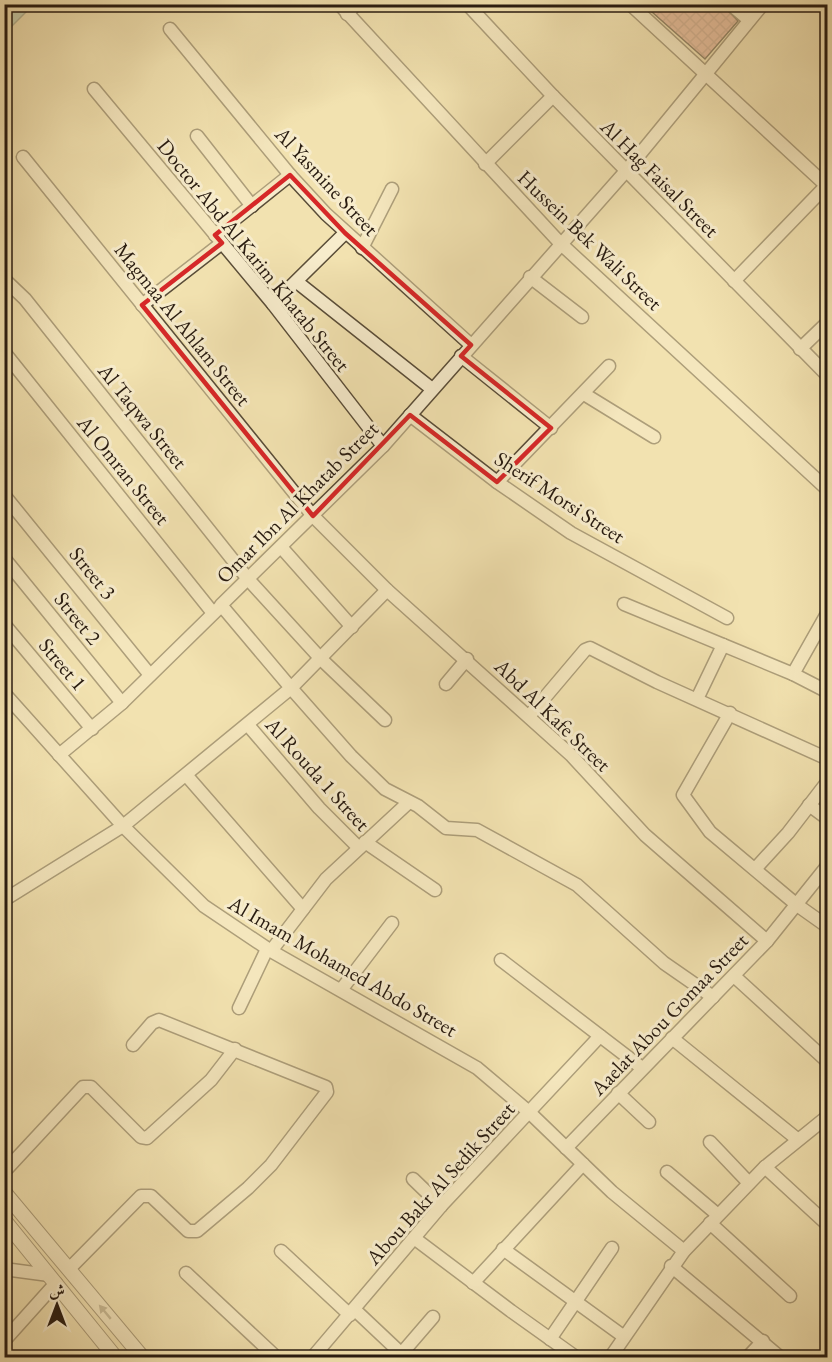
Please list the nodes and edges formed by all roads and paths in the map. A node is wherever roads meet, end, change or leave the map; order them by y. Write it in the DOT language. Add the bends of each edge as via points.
graph roads {
  1 [pos="356,4"];
  2 [pos="467,4"];
  3 [pos="630,4"];
  4 [pos="730,4"];
  5 [pos="763,4"];
  6 [pos="343,9"];
  7 [pos="749,20"];
  8 [pos="170,29"];
  9 [pos="707,75"];
  10 [pos="94,89"];
  11 [pos="553,96"];
  12 [pos="197,136"];
  13 [pos="23,157"];
  14 [pos="485,164"];
  15 [pos="626,171"];
  16 [pos="290,175"];
  17 [pos="827,187"];
  18 [pos="392,189"];
  19 [pos="252,206"];
  20 [pos="345,233"];
  21 [pos="218,239"];
  22 [pos="560,243"];
  23 [pos="362,248"];
  24 [pos="530,277"];
  25 [pos="4,279"];
  26 [pos="734,281"];
  27 [pos="297,282"];
  28 [pos="273,304"];
  29 [pos="142,305"];
  30 [pos="582,317"];
  31 [pos="828,322"];
  32 [pos="471,345"];
  33 [pos="800,349"];
  34 [pos="4,352"];
  35 [pos="461,357"];
  36 [pos="609,366"];
  37 [pos="828,376"];
  38 [pos="432,389"];
  39 [pos="584,394"];
  40 [pos="410,415"];
  41 [pos="551,428"];
  42 [pos="654,437"];
  43 [pos="383,446"];
  44 [pos="497,482"];
  45 [pos="828,490"];
  46 [pos="4,495"];
  47 [pos="313,516"];
  48 [pos="281,547"];
  49 [pos="4,558"];
  50 [pos="248,579"];
  51 [pos="387,590"];
  52 [pos="624,604"];
  53 [pos="217,609"];
  54 [pos="828,612"];
  55 [pos="727,618"];
  56 [pos="4,624"];
  57 [pos="352,627"];
  58 [pos="723,645"];
  59 [pos="321,659"];
  60 [pos="467,659"];
  61 [pos="793,674"];
  62 [pos="150,675"];
  63 [pos="446,684"];
  64 [pos="291,688"];
  65 [pos="828,692"];
  66 [pos="4,693"];
  67 [pos="697,699"];
  68 [pos="122,703"];
  69 [pos="730,713"];
  70 [pos="530,715"];
  71 [pos="385,720"];
  72 [pos="248,726"];
  73 [pos="92,729"];
  74 [pos="59,755"];
  75 [pos="828,759"];
  76 [pos="187,776"];
  77 [pos="828,781"];
  78 [pos="410,802"];
  79 [pos="809,806"];
  80 [pos="828,819"];
  81 [pos="123,826"];
  82 [pos="362,845"];
  83 [pos="828,865"];
  84 [pos="755,869"];
  85 [pos="435,890"];
  86 [pos="4,900"];
  87 [pos="797,905"];
  88 [pos="303,909"];
  89 [pos="392,922"];
  90 [pos="828,927"];
  91 [pos="767,941"];
  92 [pos="269,950"];
  93 [pos="501,960"];
  94 [pos="734,976"];
  95 [pos="341,990"];
  96 [pos="713,997"];
  97 [pos="239,1008"];
  98 [pos="600,1036"];
  99 [pos="672,1038"];
  100 [pos="133,1045"];
  101 [pos="235,1049"];
  102 [pos="828,1062"];
  103 [pos="642,1068"];
  104 [pos="618,1093"];
  105 [pos="529,1112"];
  106 [pos="828,1116"];
  107 [pos="649,1122"];
  108 [pos="797,1139"];
  109 [pos="710,1142"];
  110 [pos="566,1148"];
  111 [pos="583,1164"];
  112 [pos="765,1167"];
  113 [pos="4,1172"];
  114 [pos="667,1172"];
  115 [pos="412,1179"];
  116 [pos="749,1183"];
  117 [pos="4,1192"];
  118 [pos="441,1206"];
  119 [pos="714,1219"];
  120 [pos="4,1220"];
  121 [pos="828,1225"];
  122 [pos="414,1238"];
  123 [pos="612,1248"];
  124 [pos="503,1249"];
  125 [pos="281,1251"];
  126 [pos="684,1251"];
  127 [pos="671,1266"];
  128 [pos="4,1269"];
  129 [pos="69,1269"];
  130 [pos="186,1272"];
  131 [pos="53,1279"];
  132 [pos="473,1283"];
  133 [pos="790,1296"];
  134 [pos="573,1302"];
  135 [pos="352,1312"];
  136 [pos="434,1317"];
  137 [pos="623,1336"];
  138 [pos="550,1339"];
  139 [pos="4,1341"];
  140 [pos="763,1341"];
  141 [pos="404,1355"];
  142 [pos="611,1357"];
  143 [pos="116,1358"];
  144 [pos="142,1358"];
  145 [pos="278,1358"];
  146 [pos="312,1358"];
  147 [pos="577,1358"];
  148 [pos="747,1358"];
  149 [pos="781,1358"];
  1 -- 6 [label="street"];
  2 -- 11 [label="street, Al Hag Faisal Street"];
  3 -- 9 [label="street"];
  4 -- 7 [label="street"];
  5 -- 7 [label="street, Omar Ibn Al Khatab Street"];
  6 -- 14 [label="street, Hussein Bek Wali Street"];
  7 -- 9 [label="street, Omar Ibn Al Khatab Street"];
  8 -- 16 [label="street, Al Yasmine Street"];
  9 -- 15 [label="street, Omar Ibn Al Khatab Street"];
  9 -- 17 [label="street"];
  10 -- 21 [label="street, Doctor Abd Al Karim Khatab Street"];
  11 -- 14 [label="street"];
  11 -- 15 [label="street, Al Hag Faisal Street"];
  12 -- 19 [label="street"];
  13 -- 29 [label="street, Magmaa Al Ahlam Street"];
  14 -- 22 [label="street, Hussein Bek Wali Street"];
  15 -- 22 [label="street, Omar Ibn Al Khatab Street"];
  15 -- 26 [label="street, Al Hag Faisal Street"];
  16 -- 19 [label="street"];
  16 -- 20 [label="street, Al Yasmine Street"];
  17 -- 26 [label="street"];
  18 -- 23 [label="street"];
  19 -- 21 [label="street"];
  20 -- 23 [label="street, Al Yasmine Street"];
  20 -- 27 [label="street"];
  21 -- 28 [label="street, Doctor Abd Al Karim Khatab Street"];
  21 -- 29 [label="street"];
  22 -- 24 [label="street, Omar Ibn Al Khatab Street"];
  22 -- 45 [label="street, Hussein Bek Wali Street"];
  23 -- 32 [label="street, Al Yasmine Street"];
  24 -- 30 [label="street"];
  24 -- 32 [label="street, Omar Ibn Al Khatab Street"];
  25 -- 50 [label="street, Al Taqwa Street" via="25,299"];
  26 -- 33 [label="street, Al Hag Faisal Street"];
  27 -- 28 [label="street"];
  27 -- 38 [label="street"];
  28 -- 43 [label="street, Doctor Abd Al Karim Khatab Street"];
  29 -- 47 [label="street, Magmaa Al Ahlam Street"];
  31 -- 33 [label="street"];
  32 -- 35 [label="street, Omar Ibn Al Khatab Street"];
  33 -- 37 [label="street, Al Hag Faisal Street"];
  34 -- 53 [label="street, Al Omran Street"];
  35 -- 38 [label="street, Omar Ibn Al Khatab Street"];
  35 -- 41 [label="street"];
  36 -- 39 [label="street"];
  38 -- 40 [label="street, Omar Ibn Al Khatab Street"];
  39 -- 41 [label="street"];
  39 -- 42 [label="street"];
  40 -- 43 [label="street, Omar Ibn Al Khatab Street"];
  40 -- 44 [label="street, Sherif Morsi Street"];
  41 -- 44 [label="street"];
  43 -- 47 [label="street, Omar Ibn Al Khatab Street"];
  44 -- 55 [label="street, Sherif Morsi Street" via="572,533"];
  46 -- 62 [label="street, Street 3"];
  47 -- 48 [label="street, Omar Ibn Al Khatab Street"];
  47 -- 51 [label="street, Abd Al Kafe Street"];
  48 -- 50 [label="street, Omar Ibn Al Khatab Street"];
  48 -- 57 [label="street"];
  49 -- 68 [label="street, Street 2"];
  50 -- 53 [label="street, Omar Ibn Al Khatab Street"];
  50 -- 59 [label="street, Al Taqwa Street"];
  51 -- 57 [label="street"];
  51 -- 60 [label="street, Abd Al Kafe Street"];
  52 -- 58 [label="street"];
  53 -- 62 [label="street"];
  53 -- 64 [label="street, Omar Ibn Al Khatab Street"];
  54 -- 61 [label="street"];
  56 -- 73 [label="street, Street 1"];
  57 -- 59 [label="street"];
  58 -- 61 [label="street"];
  58 -- 67 [label="street"];
  59 -- 64 [label="street"];
  59 -- 71 [label="street, Al Taqwa Street"];
  60 -- 63 [label="street"];
  60 -- 70 [label="street, Abd Al Kafe Street"];
  61 -- 65 [label="street"];
  62 -- 68 [label="street"];
  64 -- 72 [label="street"];
  64 -- 78 [label="street, Omar Ibn Al Khatab Street" via="385,789"];
  66 -- 74 [label="street, Al Imam Mohamed Abdo Street"];
  67 -- 69 [label="street"];
  67 -- 70 [label="street" via="588,648"];
  68 -- 73 [label="street"];
  69 -- 75 [label="street"];
  69 -- 84 [label="street" via="684,797 710,832"];
  70 -- 91 [label="street, Abd Al Kafe Street" via="645,835"];
  72 -- 76 [label="street"];
  72 -- 82 [label="street, Al Rouda 1 Street" via="319,808"];
  73 -- 74 [label="street"];
  74 -- 81 [label="street, Al Imam Mohamed Abdo Street"];
  76 -- 81 [label="street"];
  76 -- 88 [label="street"];
  77 -- 79 [label="street"];
  78 -- 82 [label="street"];
  78 -- 96 [label="street, Omar Ibn Al Khatab Street" via="446,828 477,830 577,885 664,963"];
  79 -- 80 [label="street"];
  79 -- 84 [label="street"];
  81 -- 86 [label="street"];
  81 -- 92 [label="street, Al Imam Mohamed Abdo Street" via="192,896"];
  82 -- 85 [label="street, Al Rouda 1 Street"];
  82 -- 88 [label="street" via="326,879"];
  83 -- 87 [label="street, Aaelat Abou Gomaa Street"];
  84 -- 87 [label="street"];
  87 -- 90 [label="street"];
  87 -- 91 [label="street, Aaelat Abou Gomaa Street"];
  88 -- 92 [label="street"];
  89 -- 95 [label="street"];
  91 -- 94 [label="street, Aaelat Abou Gomaa Street"];
  92 -- 95 [label="street, Al Imam Mohamed Abdo Street"];
  92 -- 97 [label="street"];
  93 -- 98 [label="street"];
  94 -- 96 [label="street, Aaelat Abou Gomaa Street"];
  94 -- 102 [label="street"];
  95 -- 105 [label="street, Al Imam Mohamed Abdo Street" via="470,1064"];
  96 -- 99 [label="street, Aaelat Abou Gomaa Street"];
  98 -- 103 [label="street"];
  98 -- 105 [label="street, Abou Bakr Al Sedik Street"];
  99 -- 103 [label="street, Aaelat Abou Gomaa Street"];
  99 -- 108 [label="street"];
  100 -- 101 [label="street" via="159,1020"];
  101 -- 113 [label="street" via="211,1080 147,1138 141,1137 91,1087 83,1087"];
  101 -- 129 [label="street" via="327,1092 271,1166 197,1231 188,1231 151,1196 141,1196"];
  103 -- 104 [label="street, Aaelat Abou Gomaa Street"];
  104 -- 107 [label="street"];
  104 -- 110 [label="street, Aaelat Abou Gomaa Street"];
  105 -- 110 [label="street, Al Imam Mohamed Abdo Street"];
  105 -- 118 [label="street, Abou Bakr Al Sedik Street"];
  106 -- 108 [label="street"];
  108 -- 112 [label="street"];
  109 -- 116 [label="street"];
  110 -- 111 [label="street, Al Imam Mohamed Abdo Street"];
  111 -- 124 [label="street"];
  111 -- 126 [label="street, Al Imam Mohamed Abdo Street"];
  112 -- 116 [label="street"];
  112 -- 121 [label="street"];
  114 -- 119 [label="street"];
  115 -- 118 [label="street"];
  116 -- 119 [label="street"];
  117 -- 129 [label="street"];
  118 -- 122 [label="street, Abou Bakr Al Sedik Street"];
  119 -- 126 [label="street"];
  119 -- 133 [label="street"];
  120 -- 131 [label="street"];
  122 -- 132 [label="street"];
  122 -- 135 [label="street, Abou Bakr Al Sedik Street"];
  123 -- 134 [label="street"];
  124 -- 132 [label="street"];
  124 -- 134 [label="street"];
  125 -- 135 [label="street"];
  126 -- 127 [label="street"];
  127 -- 137 [label="street"];
  127 -- 140 [label="street"];
  128 -- 131 [label="street"];
  144 -- 129 [label="street, one-way"];
  130 -- 145 [label="street"];
  131 -- 139 [label="street"];
  131 -- 143 [label="street"];
  132 -- 138 [label="street"];
  134 -- 137 [label="street"];
  134 -- 138 [label="street"];
  135 -- 141 [label="street"];
  135 -- 146 [label="street, Abou Bakr Al Sedik Street"];
  136 -- 141 [label="street"];
  137 -- 142 [label="street"];
  138 -- 147 [label="street"];
  140 -- 148 [label="street"];
  140 -- 149 [label="street"];
}
